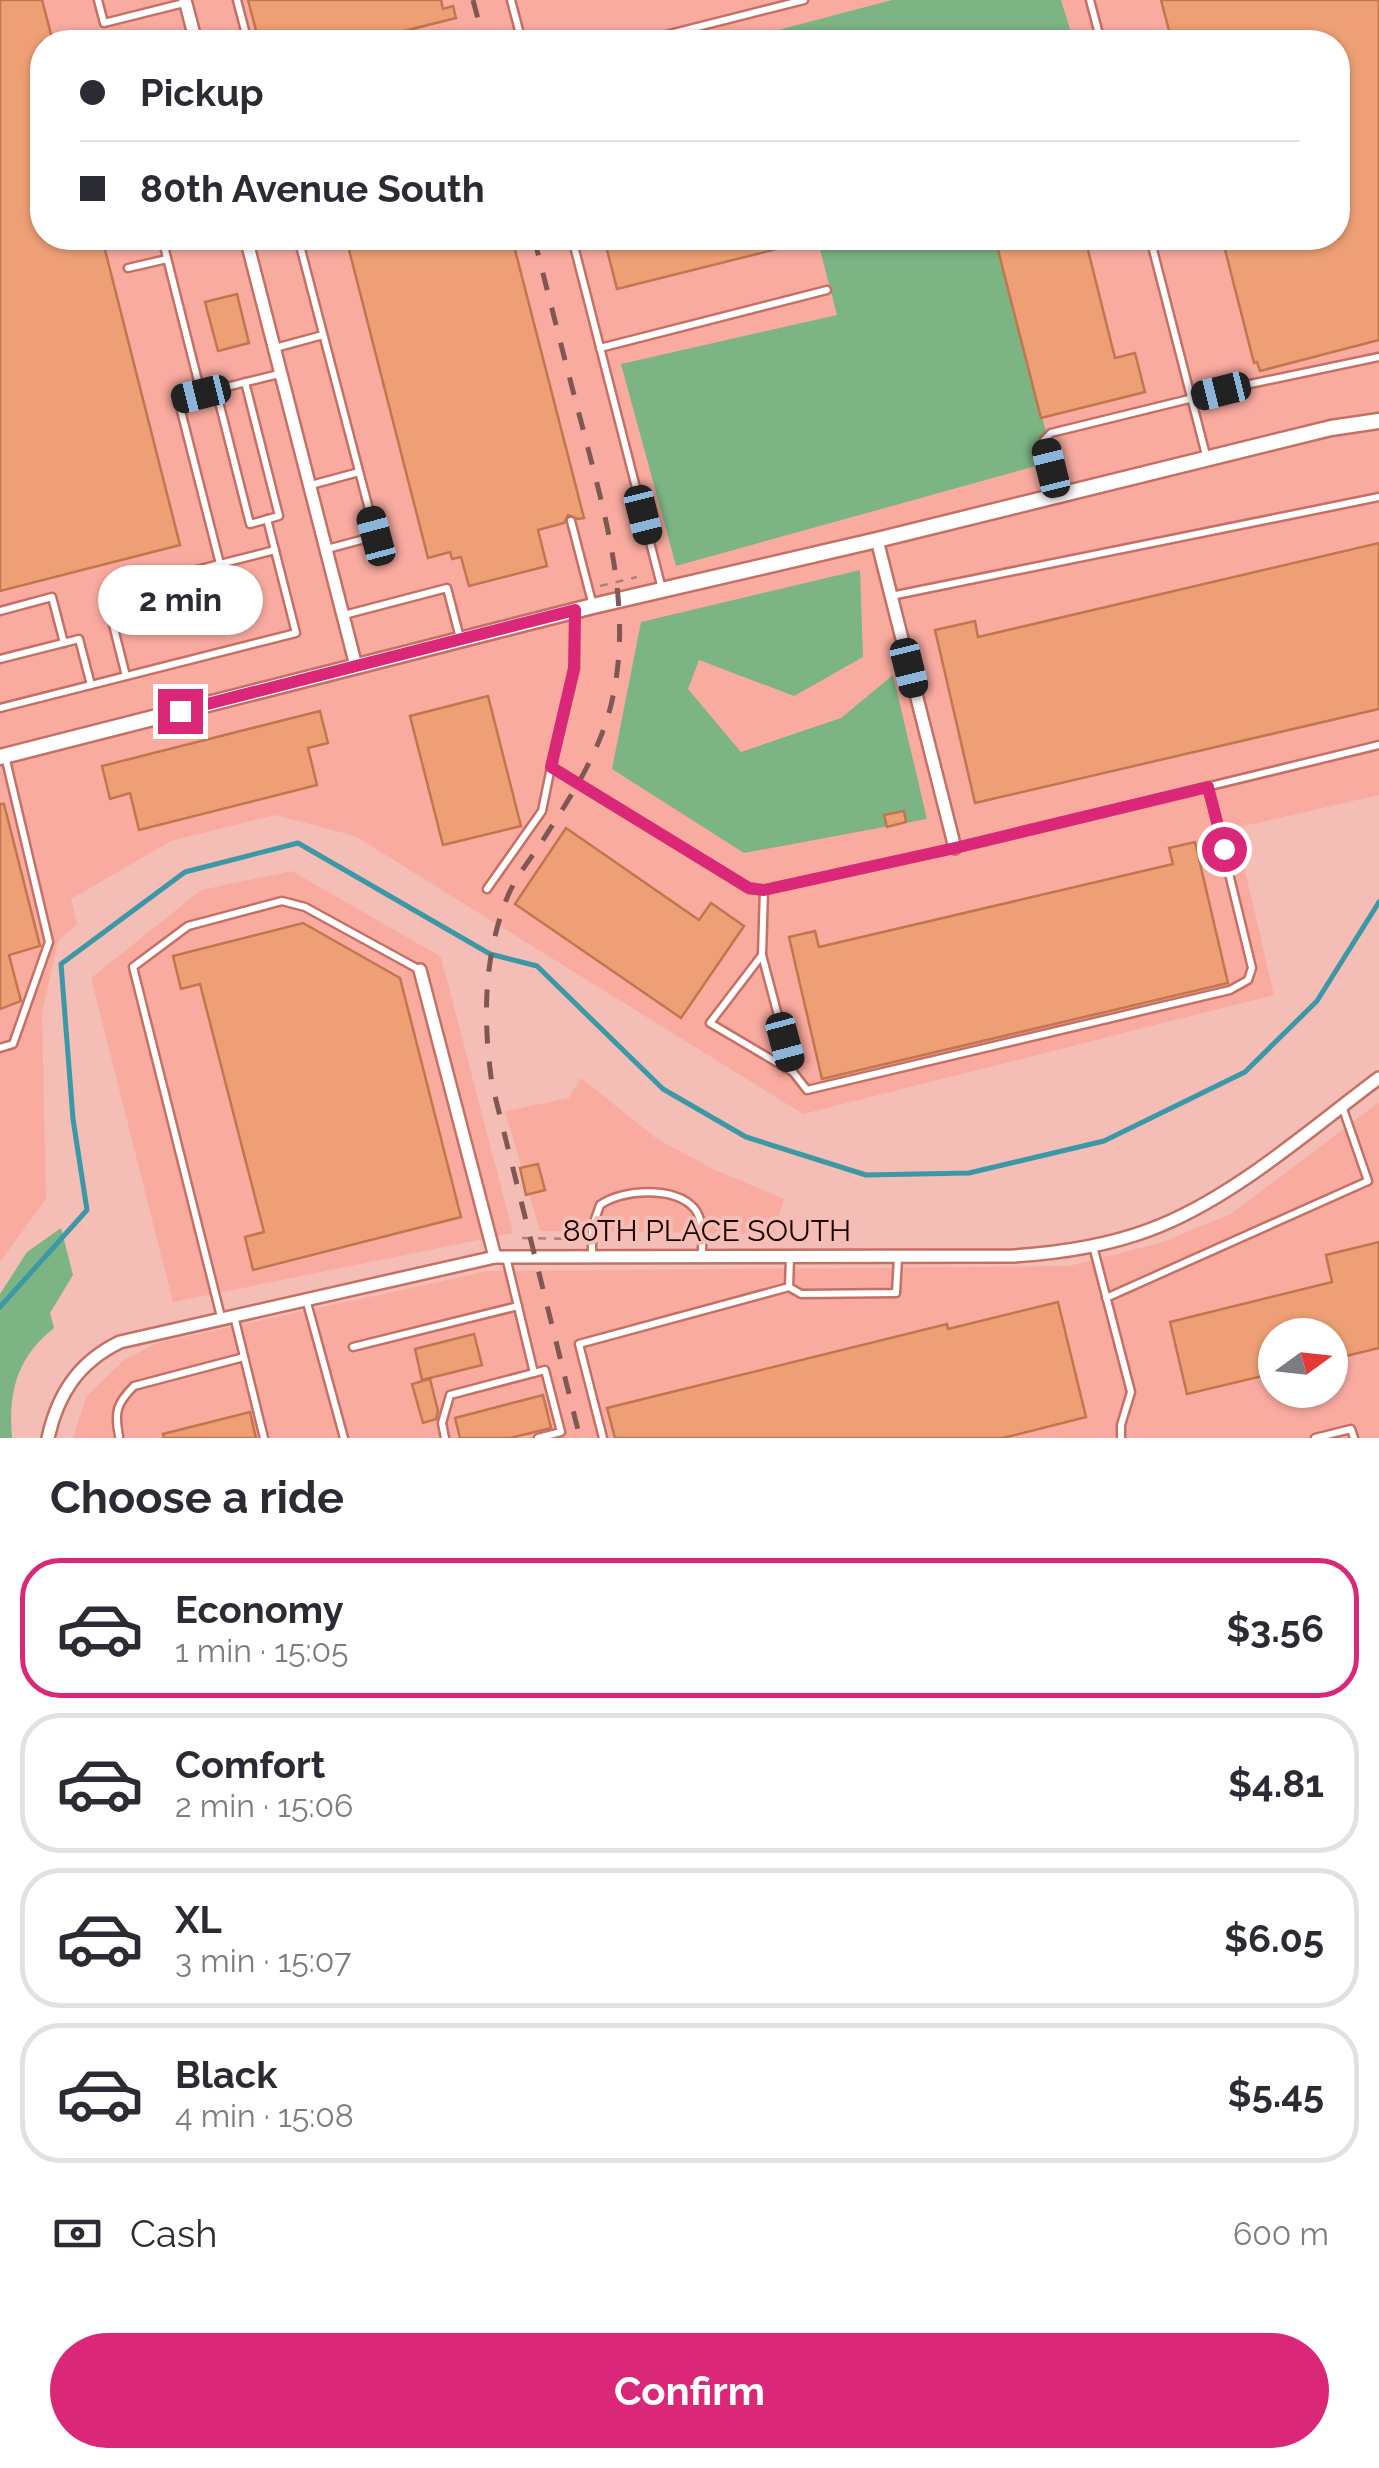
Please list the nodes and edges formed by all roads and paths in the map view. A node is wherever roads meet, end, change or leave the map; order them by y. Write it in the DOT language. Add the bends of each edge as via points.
graph roads {
  1 [pos="98,0"];
  2 [pos="237,0"];
  3 [pos="511,0"];
  4 [pos="804,0"];
  5 [pos="1090,0"];
  6 [pos="185,1"];
  7 [pos="193,30"];
  8 [pos="245,30"];
  9 [pos="519,30"];
  10 [pos="685,30"];
  11 [pos="1098,30"];
  12 [pos="165,250"];
  13 [pos="252,250"];
  14 [pos="301,250"];
  15 [pos="575,250"];
  16 [pos="1153,250"];
  17 [pos="167,258"];
  18 [pos="128,268"];
  19 [pos="827,290"];
  20 [pos="323,336"];
  21 [pos="274,348"];
  22 [pos="600,348"];
  23 [pos="1379,358"];
  24 [pos="280,373"];
  25 [pos="245,382"];
  26 [pos="216,390"];
  27 [pos="201,394"];
  28 [pos="1192,398"];
  29 [pos="1379,421"];
  30 [pos="1208,460"];
  31 [pos="359,472"];
  32 [pos="309,485"];
  33 [pos="1058,496"];
  34 [pos="1379,497"];
  35 [pos="267,519"];
  36 [pos="571,521"];
  37 [pos="876,540"];
  38 [pos="326,549"];
  39 [pos="274,550"];
  40 [pos="220,564"];
  41 [pos="637,578"];
  42 [pos="588,589"];
  43 [pos="662,590"];
  44 [pos="891,596"];
  45 [pos="593,606"];
  46 [pos="0,610"];
  47 [pos="575,610"];
  48 [pos="343,616"];
  49 [pos="460,639"];
  50 [pos="64,643"];
  51 [pos="0,659"];
  52 [pos="356,666"];
  53 [pos="126,676"];
  54 [pos="91,685"];
  55 [pos="0,708"];
  56 [pos="1379,745"];
  57 [pos="2,757"];
  58 [pos="551,767"];
  59 [pos="1208,787"];
  60 [pos="955,848"];
  61 [pos="487,889"];
  62 [pos="764,890"];
  63 [pos="762,955"];
  64 [pos="420,970"];
  65 [pos="0,1048"];
  66 [pos="793,1072"];
  67 [pos="1379,1078"];
  68 [pos="1342,1106"];
  69 [pos="522,1238"];
  70 [pos="592,1240"];
  71 [pos="1093,1245"];
  72 [pos="592,1255"];
  73 [pos="500,1256"];
  74 [pos="702,1256"];
  75 [pos="790,1256"];
  76 [pos="898,1258"];
  77 [pos="788,1287"];
  78 [pos="306,1298"];
  79 [pos="1106,1298"];
  80 [pos="518,1306"];
  81 [pos="227,1316"];
  82 [pos="353,1347"];
  83 [pos="244,1356"];
  84 [pos="534,1373"];
  85 [pos="119,1436"];
  86 [pos="48,1438"];
  87 [pos="264,1438"];
  88 [pos="344,1438"];
  89 [pos="445,1438"];
  90 [pos="538,1438"];
  91 [pos="603,1438"];
  92 [pos="1121,1438"];
  93 [pos="1315,1438"];
  94 [pos="1354,1438"];
  1 -- 6 [label="lane" via="104,22"];
  2 -- 8 [label="lane"];
  3 -- 9 [label="lane"];
  4 -- 10 [label="lane"];
  5 -- 11 [label="lane"];
  6 -- 7 [label="street"];
  12 -- 17 [label="lane"];
  13 -- 21 [label="street"];
  14 -- 20 [label="lane"];
  15 -- 22 [label="lane"];
  16 -- 28 [label="lane"];
  17 -- 18 [label="lane"];
  17 -- 27 [label="lane"];
  19 -- 22 [label="lane"];
  20 -- 21 [label="lane"];
  20 -- 31 [label="lane"];
  21 -- 24 [label="street"];
  22 -- 43 [label="lane"];
  23 -- 28 [label="lane"];
  24 -- 25 [label="lane"];
  24 -- 32 [label="street"];
  25 -- 26 [label="lane"];
  25 -- 35 [label="lane" via="279,516"];
  26 -- 27 [label="lane"];
  26 -- 35 [label="lane" via="250,524"];
  27 -- 40 [label="lane" via="178,399"];
  28 -- 30 [label="lane"];
  28 -- 33 [label="lane" via="1050,432 1044,440"];
  29 -- 30 [label="street"];
  30 -- 33 [label="street"];
  31 -- 32 [label="lane"];
  31 -- 38 [label="lane" via="376,536"];
  32 -- 38 [label="street"];
  33 -- 37 [label="street"];
  34 -- 44 [label="lane"];
  35 -- 39 [label="lane"];
  36 -- 42 [label="lane"];
  37 -- 43 [label="street"];
  37 -- 44 [label="street"];
  38 -- 48 [label="street"];
  39 -- 40 [label="lane"];
  39 -- 53 [label="lane" via="296,634"];
  40 -- 53 [label="lane" via="105,593"];
  41 -- 42 [label="path"];
  42 -- 45 [label="lane"];
  43 -- 45 [label="street"];
  44 -- 60 [label="street"];
  45 -- 47 [label="street"];
  46 -- 50 [label="lane" via="52,598"];
  47 -- 49 [label="street"];
  47 -- 58 [label="lane" via="574,668"];
  48 -- 49 [label="lane" via="447,588"];
  48 -- 52 [label="street"];
  49 -- 52 [label="street"];
  50 -- 51 [label="lane"];
  50 -- 54 [label="lane" via="79,639"];
  52 -- 57 [label="street"];
  53 -- 54 [label="lane"];
  54 -- 55 [label="lane"];
  56 -- 59 [label="lane"];
  57 -- 65 [label="lane" via="50,942 13,1044"];
  58 -- 61 [label="lane" via="542,811"];
  58 -- 62 [label="lane" via="749,888"];
  59 -- 60 [label="lane"];
  59 -- 66 [label="lane" via="1252,968 1248,980 1230,990 807,1090"];
  60 -- 62 [label="lane"];
  62 -- 63 [label="lane"];
  63 -- 66 [label="lane"];
  63 -- 66 [label="lane" via="710,1024"];
  64 -- 73 [label="street"];
  64 -- 81 [label="lane" via="282,901 188,926 133,966"];
  67 -- 68 [label="street, 80TH PLACE SOUTH"];
  68 -- 71 [label="street, 80TH PLACE SOUTH" via="1182,1215"];
  68 -- 79 [label="lane" via="1368,1182"];
  69 -- 70 [label="path"];
  70 -- 72 [label="lane"];
  70 -- 74 [label="lane" via="596,1213 606,1200 630,1192 666,1196 696,1210"];
  71 -- 76 [label="street, 80TH PLACE SOUTH" via="1013,1256"];
  71 -- 79 [label="lane"];
  72 -- 73 [label="street, 80TH PLACE SOUTH"];
  72 -- 74 [label="street, 80TH PLACE SOUTH"];
  73 -- 78 [label="street, 80TH PLACE SOUTH"];
  73 -- 80 [label="lane"];
  74 -- 75 [label="street, 80TH PLACE SOUTH"];
  75 -- 76 [label="street, 80TH PLACE SOUTH"];
  75 -- 77 [label="lane"];
  76 -- 77 [label="lane" via="896,1293 802,1294"];
  77 -- 91 [label="lane" via="579,1344"];
  78 -- 81 [label="street, 80TH PLACE SOUTH"];
  78 -- 88 [label="lane"];
  79 -- 92 [label="lane" via="1131,1392"];
  80 -- 82 [label="lane"];
  80 -- 84 [label="lane"];
  81 -- 83 [label="lane"];
  81 -- 86 [label="street, 80TH PLACE SOUTH" via="139,1336 89,1360 62,1393"];
  83 -- 85 [label="lane" via="134,1386 114,1414"];
  83 -- 87 [label="lane"];
  84 -- 89 [label="lane" via="450,1395"];
  84 -- 90 [label="lane" via="545,1370 560,1432"];
  93 -- 94 [label="lane" via="1351,1429"];
}
